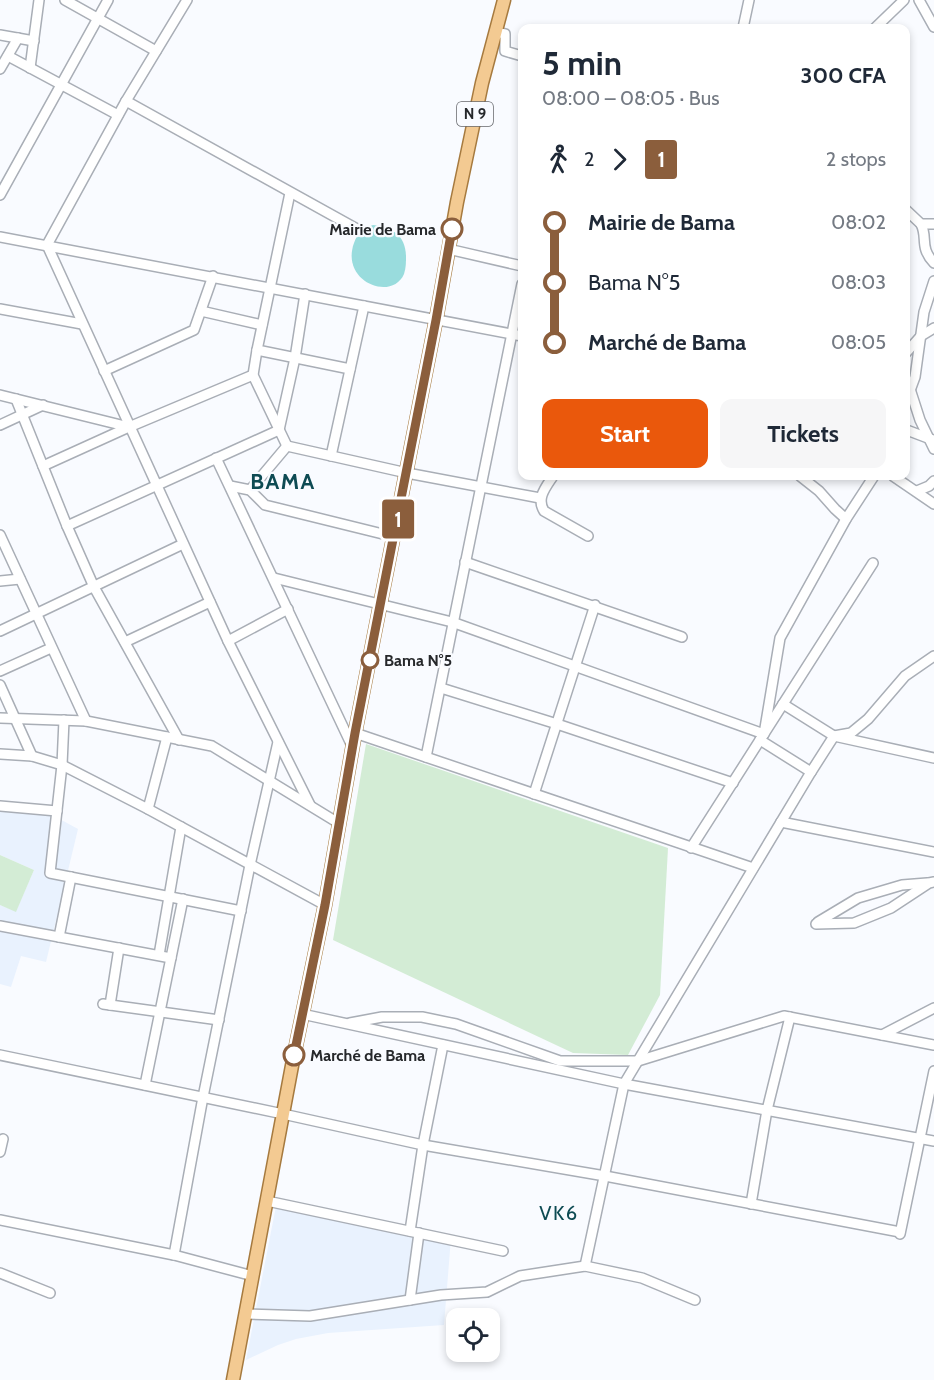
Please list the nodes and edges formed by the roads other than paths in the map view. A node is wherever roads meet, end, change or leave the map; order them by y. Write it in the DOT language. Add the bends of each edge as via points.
graph roads {
  1 [pos="39,0"];
  2 [pos="65,0"];
  3 [pos="108,0"];
  4 [pos="187,0"];
  5 [pos="504,0"];
  6 [pos="749,0"];
  7 [pos="904,0"];
  8 [pos="919,0"];
  9 [pos="98,18"];
  10 [pos="744,24"];
  11 [pos="879,24"];
  12 [pos="934,27"];
  13 [pos="495,32"];
  14 [pos="0,34"];
  15 [pos="18,38"];
  16 [pos="34,41"];
  17 [pos="156,51"];
  18 [pos="518,55"];
  19 [pos="8,56"];
  20 [pos="30,68"];
  21 [pos="0,69"];
  22 [pos="61,84"];
  23 [pos="126,101"];
  24 [pos="118,115"];
  25 [pos="290,193"];
  26 [pos="0,195"];
  27 [pos="910,214"];
  28 [pos="921,224"];
  29 [pos="934,224"];
  30 [pos="357,229"];
  31 [pos="0,237"];
  32 [pos="47,245"];
  33 [pos="448,249"];
  34 [pos="934,263"];
  35 [pos="518,265"];
  36 [pos="213,276"];
  37 [pos="934,281"];
  38 [pos="270,287"];
  39 [pos="305,294"];
  40 [pos="518,304"];
  41 [pos="364,306"];
  42 [pos="0,309"];
  43 [pos="201,311"];
  44 [pos="436,320"];
  45 [pos="82,324"];
  46 [pos="262,325"];
  47 [pos="934,328"];
  48 [pos="512,334"];
  49 [pos="518,335"];
  50 [pos="921,336"];
  51 [pos="910,349"];
  52 [pos="257,350"];
  53 [pos="295,357"];
  54 [pos="350,369"];
  55 [pos="104,371"];
  56 [pos="253,375"];
  57 [pos="910,389"];
  58 [pos="0,395"];
  59 [pos="16,399"];
  60 [pos="43,405"];
  61 [pos="23,414"];
  62 [pos="0,425"];
  63 [pos="129,426"];
  64 [pos="279,430"];
  65 [pos="910,431"];
  66 [pos="932,440"];
  67 [pos="287,446"];
  68 [pos="934,449"];
  69 [pos="330,456"];
  70 [pos="216,458"];
  71 [pos="43,466"];
  72 [pos="407,473"];
  73 [pos="551,480"];
  74 [pos="805,480"];
  75 [pos="870,480"];
  76 [pos="899,480"];
  77 [pos="934,481"];
  78 [pos="156,486"];
  79 [pos="230,486"];
  80 [pos="480,487"];
  81 [pos="250,490"];
  82 [pos="917,491"];
  83 [pos="540,498"];
  84 [pos="934,504"];
  85 [pos="846,519"];
  86 [pos="67,526"];
  87 [pos="0,535"];
  88 [pos="588,536"];
  89 [pos="394,537"];
  90 [pos="183,544"];
  91 [pos="465,562"];
  92 [pos="873,563"];
  93 [pos="274,578"];
  94 [pos="20,579"];
  95 [pos="0,581"];
  96 [pos="94,587"];
  97 [pos="210,602"];
  98 [pos="382,604"];
  99 [pos="596,606"];
  100 [pos="288,609"];
  101 [pos="36,615"];
  102 [pos="453,622"];
  103 [pos="0,631"];
  104 [pos="682,637"];
  105 [pos="228,641"];
  106 [pos="125,642"];
  107 [pos="51,648"];
  108 [pos="934,656"];
  109 [pos="576,667"];
  110 [pos="0,671"];
  111 [pos="0,685"];
  112 [pos="441,688"];
  113 [pos="783,704"];
  114 [pos="0,718"];
  115 [pos="14,718"];
  116 [pos="64,720"];
  117 [pos="86,721"];
  118 [pos="557,724"];
  119 [pos="355,733"];
  120 [pos="834,736"];
  121 [pos="168,737"];
  122 [pos="762,737"];
  123 [pos="179,740"];
  124 [pos="278,742"];
  125 [pos="353,748"];
  126 [pos="0,754"];
  127 [pos="32,756"];
  128 [pos="426,757"];
  129 [pos="934,758"];
  130 [pos="62,765"];
  131 [pos="811,772"];
  132 [pos="270,781"];
  133 [pos="732,783"];
  134 [pos="534,794"];
  135 [pos="0,806"];
  136 [pos="310,806"];
  137 [pos="148,809"];
  138 [pos="57,811"];
  139 [pos="781,822"];
  140 [pos="340,824"];
  141 [pos="181,827"];
  142 [pos="691,848"];
  143 [pos="934,852"];
  144 [pos="250,865"];
  145 [pos="753,868"];
  146 [pos="71,877"];
  147 [pos="932,883"];
  148 [pos="169,895"];
  149 [pos="183,898"];
  150 [pos="325,905"];
  151 [pos="241,911"];
  152 [pos="0,926"];
  153 [pos="59,937"];
  154 [pos="119,948"];
  155 [pos="159,955"];
  156 [pos="171,958"];
  157 [pos="934,1008"];
  158 [pos="159,1012"];
  159 [pos="302,1014"];
  160 [pos="790,1017"];
  161 [pos="219,1020"];
  162 [pos="346,1024"];
  163 [pos="882,1035"];
  164 [pos="443,1045"];
  165 [pos="934,1045"];
  166 [pos="0,1055"];
  167 [pos="638,1061"];
  168 [pos="934,1071"];
  169 [pos="145,1084"];
  170 [pos="624,1084"];
  171 [pos="203,1097"];
  172 [pos="767,1110"];
  173 [pos="283,1114"];
  174 [pos="920,1138"];
  175 [pos="3,1139"];
  176 [pos="934,1141"];
  177 [pos="423,1145"];
  178 [pos="0,1152"];
  179 [pos="605,1176"];
  180 [pos="267,1201"];
  181 [pos="751,1204"];
  182 [pos="0,1220"];
  183 [pos="414,1232"];
  184 [pos="503,1251"];
  185 [pos="174,1255"];
  186 [pos="585,1266"];
  187 [pos="0,1273"];
  188 [pos="253,1276"];
  189 [pos="50,1293"];
  190 [pos="410,1300"];
  191 [pos="694,1300"];
  192 [pos="245,1314"];
  193 [pos="233,1380"];
  1 -- 16 [label="street"];
  2 -- 9 [label="street"];
  3 -- 9 [label="street"];
  4 -- 17 [label="street"];
  5 -- 13 [label="main road, N 9"];
  6 -- 10 [label="street"];
  7 -- 11 [label="street"];
  8 -- 12 [label="street"];
  9 -- 17 [label="street"];
  9 -- 22 [label="street"];
  13 -- 18 [label="street" via="505,34 505,51"];
  13 -- 33 [label="main road, N 9"];
  14 -- 15 [label="street"];
  15 -- 16 [label="street"];
  15 -- 19 [label="street"];
  16 -- 20 [label="street"];
  17 -- 23 [label="street"];
  19 -- 20 [label="street"];
  19 -- 21 [label="street"];
  20 -- 22 [label="street"];
  22 -- 24 [label="street"];
  22 -- 26 [label="street"];
  23 -- 24 [label="street"];
  23 -- 25 [label="street"];
  24 -- 32 [label="street"];
  25 -- 30 [label="street"];
  25 -- 38 [label="street"];
  27 -- 28 [label="street"];
  28 -- 29 [label="street"];
  28 -- 34 [label="street" via="923,243"];
  31 -- 32 [label="street"];
  32 -- 36 [label="street"];
  32 -- 45 [label="street"];
  33 -- 35 [label="street"];
  33 -- 44 [label="main road, N 9"];
  36 -- 38 [label="street"];
  36 -- 43 [label="street"];
  37 -- 50 [label="street"];
  38 -- 39 [label="street"];
  38 -- 46 [label="street"];
  39 -- 41 [label="street"];
  39 -- 53 [label="street"];
  40 -- 48 [label="street"];
  41 -- 44 [label="street"];
  41 -- 54 [label="street"];
  42 -- 45 [label="street"];
  43 -- 46 [label="street"];
  43 -- 55 [label="street" via="194,330"];
  44 -- 48 [label="street"];
  44 -- 72 [label="main road, N 9"];
  45 -- 55 [label="street"];
  46 -- 52 [label="street"];
  47 -- 50 [label="street"];
  48 -- 49 [label="street"];
  48 -- 80 [label="street"];
  50 -- 51 [label="street"];
  50 -- 57 [label="street"];
  52 -- 53 [label="street"];
  52 -- 56 [label="street"];
  53 -- 54 [label="street"];
  53 -- 64 [label="street"];
  54 -- 69 [label="street"];
  55 -- 63 [label="street"];
  56 -- 63 [label="street"];
  56 -- 64 [label="street"];
  57 -- 66 [label="street" via="920,420"];
  58 -- 59 [label="street"];
  59 -- 60 [label="street"];
  59 -- 61 [label="street"];
  60 -- 61 [label="street"];
  60 -- 63 [label="street"];
  61 -- 62 [label="street"];
  61 -- 71 [label="street"];
  63 -- 71 [label="street"];
  63 -- 78 [label="street"];
  64 -- 67 [label="street"];
  64 -- 70 [label="street"];
  65 -- 66 [label="street"];
  66 -- 68 [label="street"];
  67 -- 69 [label="street"];
  67 -- 81 [label="street"];
  69 -- 72 [label="street"];
  70 -- 78 [label="street"];
  70 -- 79 [label="street"];
  71 -- 86 [label="street"];
  72 -- 80 [label="street"];
  72 -- 89 [label="main road, N 9"];
  73 -- 83 [label="street"];
  74 -- 85 [label="street"];
  75 -- 85 [label="street"];
  76 -- 82 [label="street"];
  77 -- 82 [label="street"];
  78 -- 86 [label="street"];
  78 -- 90 [label="street"];
  79 -- 81 [label="street"];
  79 -- 93 [label="street"];
  80 -- 83 [label="street"];
  80 -- 91 [label="street"];
  81 -- 89 [label="street" via="265,505"];
  82 -- 84 [label="street"];
  83 -- 88 [label="street" via="544,511"];
  85 -- 122 [label="street" via="780,638"];
  86 -- 96 [label="street"];
  87 -- 94 [label="street"];
  89 -- 98 [label="main road, N 9"];
  90 -- 96 [label="street"];
  90 -- 97 [label="street"];
  91 -- 99 [label="street"];
  91 -- 102 [label="street"];
  92 -- 113 [label="street"];
  93 -- 98 [label="street"];
  93 -- 100 [label="street"];
  94 -- 95 [label="street"];
  94 -- 101 [label="street"];
  96 -- 101 [label="street"];
  96 -- 106 [label="street"];
  97 -- 105 [label="street"];
  97 -- 106 [label="street"];
  98 -- 102 [label="street"];
  98 -- 119 [label="main road, N 9"];
  99 -- 104 [label="street"];
  99 -- 109 [label="street"];
  100 -- 105 [label="street"];
  100 -- 125 [label="street"];
  101 -- 103 [label="street"];
  101 -- 107 [label="street"];
  102 -- 109 [label="street"];
  102 -- 112 [label="street"];
  105 -- 124 [label="street"];
  106 -- 123 [label="street"];
  107 -- 110 [label="street"];
  107 -- 117 [label="street"];
  108 -- 120 [label="street" via="905,676 851,733"];
  109 -- 118 [label="street"];
  109 -- 122 [label="street"];
  111 -- 115 [label="street"];
  112 -- 118 [label="street"];
  112 -- 128 [label="street"];
  113 -- 120 [label="street"];
  113 -- 122 [label="street"];
  114 -- 115 [label="street"];
  115 -- 116 [label="street"];
  115 -- 127 [label="street"];
  116 -- 117 [label="street"];
  116 -- 130 [label="street"];
  117 -- 121 [label="street"];
  118 -- 133 [label="street"];
  118 -- 134 [label="street"];
  119 -- 125 [label="main road, N 9"];
  119 -- 128 [label="street"];
  120 -- 129 [label="street"];
  120 -- 131 [label="street"];
  121 -- 123 [label="street"];
  121 -- 137 [label="street"];
  122 -- 131 [label="street"];
  122 -- 133 [label="street"];
  123 -- 132 [label="street" via="212,746"];
  124 -- 132 [label="street"];
  124 -- 136 [label="street"];
  125 -- 140 [label="main road, N 9"];
  126 -- 127 [label="street"];
  127 -- 130 [label="street"];
  128 -- 134 [label="street"];
  130 -- 137 [label="street"];
  130 -- 138 [label="street"];
  131 -- 139 [label="street"];
  132 -- 136 [label="street"];
  132 -- 144 [label="street"];
  133 -- 142 [label="street"];
  134 -- 142 [label="street"];
  135 -- 138 [label="street"];
  136 -- 140 [label="street"];
  137 -- 141 [label="street"];
  138 -- 146 [label="street" via="50,873"];
  139 -- 143 [label="street"];
  139 -- 145 [label="street"];
  140 -- 150 [label="main road, N 9"];
  141 -- 144 [label="street"];
  141 -- 148 [label="street"];
  142 -- 145 [label="street"];
  144 -- 150 [label="street"];
  144 -- 151 [label="street"];
  145 -- 167 [label="street"];
  146 -- 148 [label="street"];
  146 -- 153 [label="street"];
  147 -- 147 [label="street" via="902,885 858,897 816,924 854,923 891,908"];
  148 -- 149 [label="street"];
  148 -- 155 [label="street"];
  149 -- 151 [label="street"];
  149 -- 156 [label="street"];
  150 -- 159 [label="main road, N 9"];
  151 -- 161 [label="street"];
  152 -- 153 [label="street"];
  153 -- 154 [label="street"];
  154 -- 155 [label="street"];
  154 -- 158 [label="street" via="107,1005"];
  155 -- 156 [label="street"];
  156 -- 158 [label="street"];
  157 -- 163 [label="street"];
  158 -- 161 [label="street"];
  158 -- 169 [label="street"];
  159 -- 162 [label="street"];
  159 -- 173 [label="main road, N 9"];
  160 -- 163 [label="street"];
  160 -- 167 [label="street"];
  160 -- 172 [label="street"];
  161 -- 171 [label="street"];
  162 -- 164 [label="street"];
  162 -- 167 [label="street" via="382,1017 422,1017 456,1024 560,1061"];
  163 -- 165 [label="street"];
  164 -- 170 [label="street"];
  164 -- 177 [label="street"];
  166 -- 169 [label="street"];
  167 -- 170 [label="street"];
  168 -- 174 [label="street"];
  169 -- 171 [label="street"];
  170 -- 172 [label="street"];
  170 -- 179 [label="street"];
  171 -- 173 [label="street"];
  171 -- 185 [label="street"];
  172 -- 174 [label="street"];
  172 -- 181 [label="street"];
  173 -- 177 [label="street"];
  173 -- 180 [label="main road, N 9"];
  174 -- 176 [label="street"];
  174 -- 181 [label="street" via="900,1233"];
  175 -- 178 [label="street"];
  177 -- 179 [label="street"];
  177 -- 183 [label="street"];
  179 -- 181 [label="street"];
  179 -- 186 [label="street"];
  180 -- 183 [label="street"];
  180 -- 188 [label="main road, N 9"];
  182 -- 185 [label="street"];
  183 -- 184 [label="street"];
  183 -- 190 [label="street"];
  185 -- 188 [label="street"];
  186 -- 190 [label="street" via="520,1276 487,1292"];
  186 -- 191 [label="street" via="642,1278"];
  187 -- 189 [label="street"];
  188 -- 192 [label="main road, N 9"];
  190 -- 192 [label="street" via="310,1316"];
  192 -- 193 [label="main road, N 9"];
}
